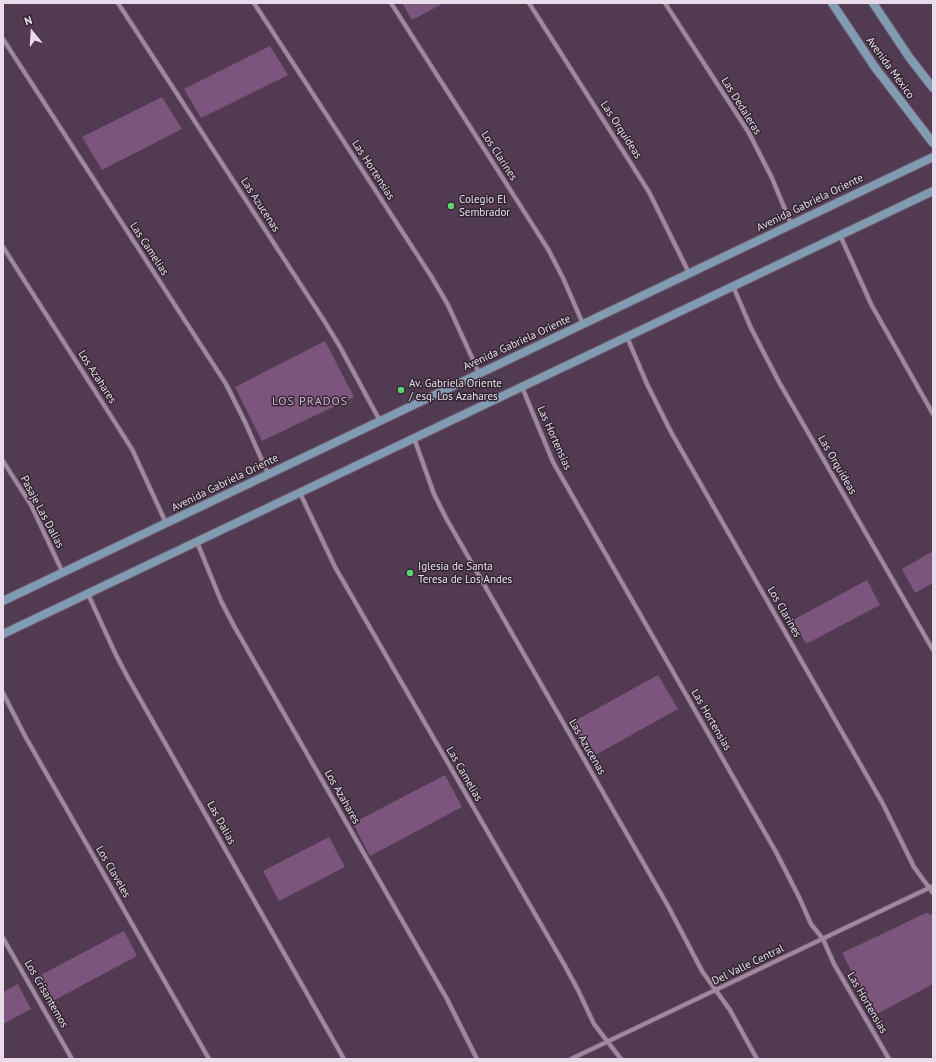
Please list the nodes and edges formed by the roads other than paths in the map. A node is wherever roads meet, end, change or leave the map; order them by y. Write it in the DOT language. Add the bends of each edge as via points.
graph roads {
  1 [pos="118,3"];
  2 [pos="254,3"];
  3 [pos="391,3"];
  4 [pos="529,3"];
  5 [pos="665,3"];
  6 [pos="832,3"];
  7 [pos="873,3"];
  8 [pos="3,39"];
  9 [pos="933,88"];
  10 [pos="933,143"];
  11 [pos="933,156"];
  12 [pos="933,191"];
  13 [pos="791,224"];
  14 [pos="840,235"];
  15 [pos="3,248"];
  16 [pos="689,273"];
  17 [pos="733,286"];
  18 [pos="583,324"];
  19 [pos="626,337"];
  20 [pos="479,373"];
  21 [pos="522,387"];
  22 [pos="933,414"];
  23 [pos="380,421"];
  24 [pos="414,438"];
  25 [pos="3,461"];
  26 [pos="268,474"];
  27 [pos="300,493"];
  28 [pos="166,523"];
  29 [pos="197,542"];
  30 [pos="62,573"];
  31 [pos="88,594"];
  32 [pos="3,601"];
  33 [pos="3,634"];
  34 [pos="933,650"];
  35 [pos="3,693"];
  36 [pos="931,887"];
  37 [pos="933,893"];
  38 [pos="3,938"];
  39 [pos="823,939"];
  40 [pos="716,990"];
  41 [pos="607,1041"];
  42 [pos="72,1059"];
  43 [pos="209,1059"];
  44 [pos="344,1059"];
  45 [pos="477,1059"];
  46 [pos="571,1059"];
  47 [pos="621,1059"];
  48 [pos="757,1059"];
  49 [pos="889,1059"];
  1 -- 23 [label="street, Las Azucenas" via="323,319"];
  2 -- 20 [label="street, Las Hortensias" via="431,276 448,305"];
  3 -- 18 [label="street, Los Clarines" via="548,249"];
  4 -- 16 [label="street, Las Orquídeas" via="649,192"];
  5 -- 13 [label="street, Las Dedaleras" via="749,133 772,178"];
  6 -- 10 [label="main road, Avenida México" via="874,66"];
  7 -- 9 [label="main road, Avenida México"];
  8 -- 26 [label="street, Las Camelias" via="226,384"];
  11 -- 13 [label="main road, Avenida Gabriela Oriente"];
  12 -- 14 [label="main road"];
  13 -- 16 [label="main road, Avenida Gabriela Oriente"];
  14 -- 17 [label="main road"];
  14 -- 22 [label="street" via="874,311"];
  15 -- 28 [label="street, Los Azahares" via="132,449"];
  16 -- 18 [label="main road, Avenida Gabriela Oriente"];
  17 -- 19 [label="main road"];
  17 -- 34 [label="street, Las Orquídeas" via="779,382"];
  18 -- 20 [label="main road, Avenida Gabriela Oriente"];
  19 -- 21 [label="main road"];
  19 -- 36 [label="street, Los Clarines" via="671,432 883,804 914,867"];
  20 -- 23 [label="main road, Avenida Gabriela Oriente"];
  21 -- 24 [label="main road"];
  21 -- 39 [label="street, Las Hortensias" via="553,462 776,852 811,924"];
  23 -- 26 [label="main road, Avenida Gabriela Oriente"];
  24 -- 27 [label="main road"];
  24 -- 40 [label="street, Las Azucenas" via="434,494 446,518 668,906 702,971"];
  25 -- 30 [label="street, Pasaje Las Dalias" via="31,505"];
  26 -- 28 [label="main road, Avenida Gabriela Oriente"];
  27 -- 29 [label="main road"];
  27 -- 41 [label="street, Las Camelias" via="335,567 565,966 594,1024"];
  28 -- 30 [label="main road, Avenida Gabriela Oriente"];
  29 -- 31 [label="main road"];
  29 -- 45 [label="street, Los Azahares" via="231,620 447,999"];
  30 -- 32 [label="main road, Avenida Gabriela Oriente"];
  31 -- 33 [label="main road"];
  31 -- 44 [label="street, Las Dalias" via="124,671"];
  35 -- 43 [label="street, Los Claveles"];
  36 -- 37 [label="street, Los Clarines"];
  36 -- 39 [label="street, Del Valle Central"];
  38 -- 42 [label="street, Los Crisantemos"];
  39 -- 40 [label="street, Del Valle Central"];
  39 -- 49 [label="street, Las Hortensias" via="834,964"];
  40 -- 41 [label="street, Del Valle Central"];
  40 -- 48 [label="street, Las Azucenas"];
  41 -- 46 [label="street, Del Valle Central"];
  41 -- 47 [label="street, Las Camelias"];
}
